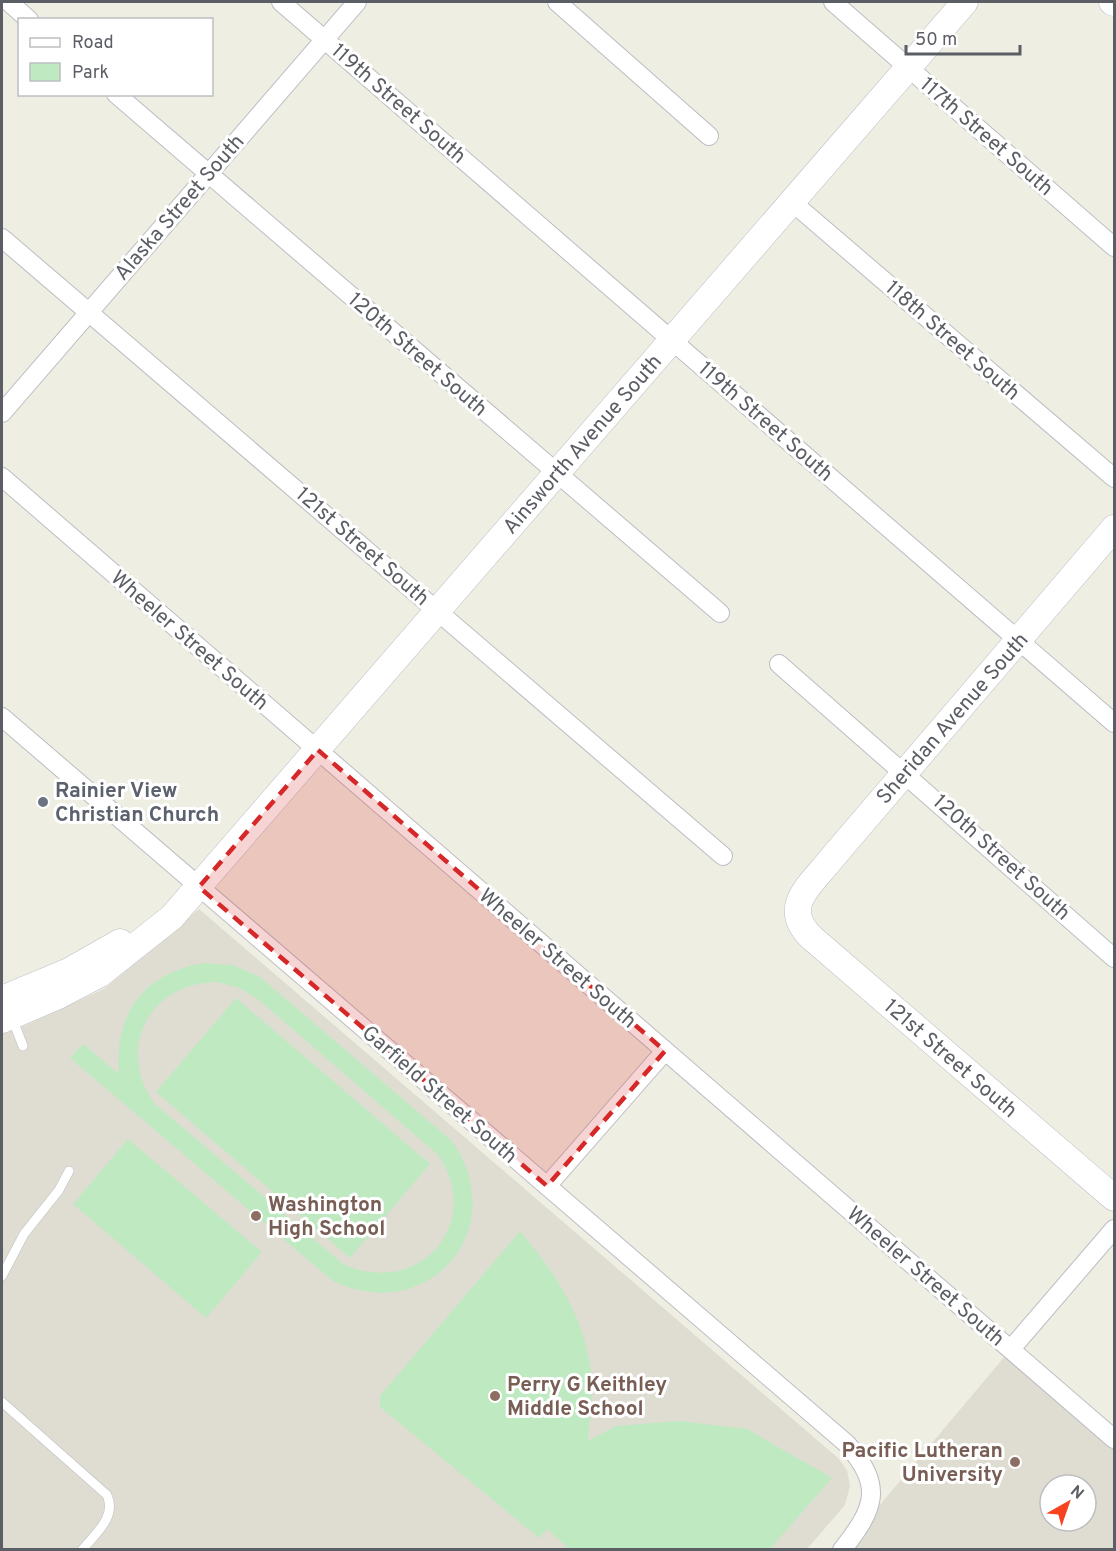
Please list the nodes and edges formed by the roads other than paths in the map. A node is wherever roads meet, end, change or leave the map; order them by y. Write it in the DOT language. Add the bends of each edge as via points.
graph roads {
  1 [pos="9,2"];
  2 [pos="282,2"];
  3 [pos="357,2"];
  4 [pos="557,2"];
  5 [pos="833,2"];
  6 [pos="965,2"];
  7 [pos="27,18"];
  8 [pos="325,39"];
  9 [pos="908,67"];
  10 [pos="118,96"];
  11 [pos="709,136"];
  12 [pos="207,174"];
  13 [pos="792,202"];
  14 [pos="2,237"];
  15 [pos="1114,247"];
  16 [pos="89,312"];
  17 [pos="672,340"];
  18 [pos="2,413"];
  19 [pos="557,473"];
  20 [pos="2,477"];
  21 [pos="1114,478"];
  22 [pos="1114,528"];
  23 [pos="438,611"];
  24 [pos="720,612"];
  25 [pos="1020,640"];
  26 [pos="779,664"];
  27 [pos="2,717"];
  28 [pos="1114,723"];
  29 [pos="318,750"];
  30 [pos="906,772"];
  31 [pos="723,856"];
  32 [pos="199,887"];
  33 [pos="796,912"];
  34 [pos="1114,958"];
  35 [pos="5,1011"];
  36 [pos="23,1046"];
  37 [pos="665,1051"];
  38 [pos="69,1171"];
  39 [pos="547,1186"];
  40 [pos="1114,1198"];
  41 [pos="1114,1229"];
  42 [pos="2,1276"];
  43 [pos="1011,1349"];
  44 [pos="2,1402"];
  45 [pos="1114,1439"];
  46 [pos="82,1550"];
  47 [pos="842,1550"];
  1 -- 7 [label="street"];
  2 -- 8 [label="street, 119th Street South"];
  3 -- 8 [label="street, Alaska Street South"];
  4 -- 11 [label="street"];
  5 -- 9 [label="street, 117th Street South"];
  6 -- 9 [label="street, Ainsworth Avenue South"];
  8 -- 12 [label="street, Alaska Street South"];
  8 -- 17 [label="street, 119th Street South"];
  9 -- 13 [label="street, Ainsworth Avenue South"];
  9 -- 15 [label="street, 117th Street South"];
  10 -- 12 [label="street, 120th Street South"];
  12 -- 16 [label="street, Alaska Street South"];
  12 -- 19 [label="street, 120th Street South"];
  13 -- 17 [label="street, Ainsworth Avenue South"];
  13 -- 21 [label="street, 118th Street South"];
  14 -- 16 [label="street, 121st Street South"];
  16 -- 18 [label="street, Alaska Street South"];
  16 -- 23 [label="street, 121st Street South"];
  17 -- 19 [label="street, Ainsworth Avenue South"];
  17 -- 25 [label="street, 119th Street South"];
  19 -- 23 [label="street, Ainsworth Avenue South"];
  19 -- 24 [label="street, 120th Street South"];
  20 -- 29 [label="street, Wheeler Street South"];
  22 -- 25 [label="street, Sheridan Avenue South"];
  23 -- 29 [label="street, Ainsworth Avenue South"];
  23 -- 31 [label="street, 121st Street South"];
  25 -- 28 [label="street, 119th Street South"];
  25 -- 30 [label="street, Sheridan Avenue South"];
  26 -- 30 [label="street, 120th Street South"];
  27 -- 32 [label="street, Garfield Street South"];
  29 -- 32 [label="street, Ainsworth Avenue South"];
  29 -- 37 [label="street, Wheeler Street South"];
  30 -- 33 [label="street, Sheridan Avenue South" via="813,882"];
  30 -- 34 [label="street, 120th Street South"];
  32 -- 35 [label="street, Ainsworth Avenue South" via="115,945"];
  32 -- 39 [label="street, Garfield Street South"];
  33 -- 40 [label="street, 121st Street South" via="800,926 812,938"];
  35 -- 36 [label="lane"];
  37 -- 39 [label="street"];
  37 -- 43 [label="street, Wheeler Street South"];
  38 -- 42 [label="lane" via="24,1234"];
  39 -- 47 [label="street, Garfield Street South" via="847,1444 870,1478 870,1509"];
  41 -- 43 [label="street"];
  43 -- 45 [label="street, Wheeler Street South"];
  44 -- 46 [label="lane" via="107,1495 111,1509 108,1517"];
}
